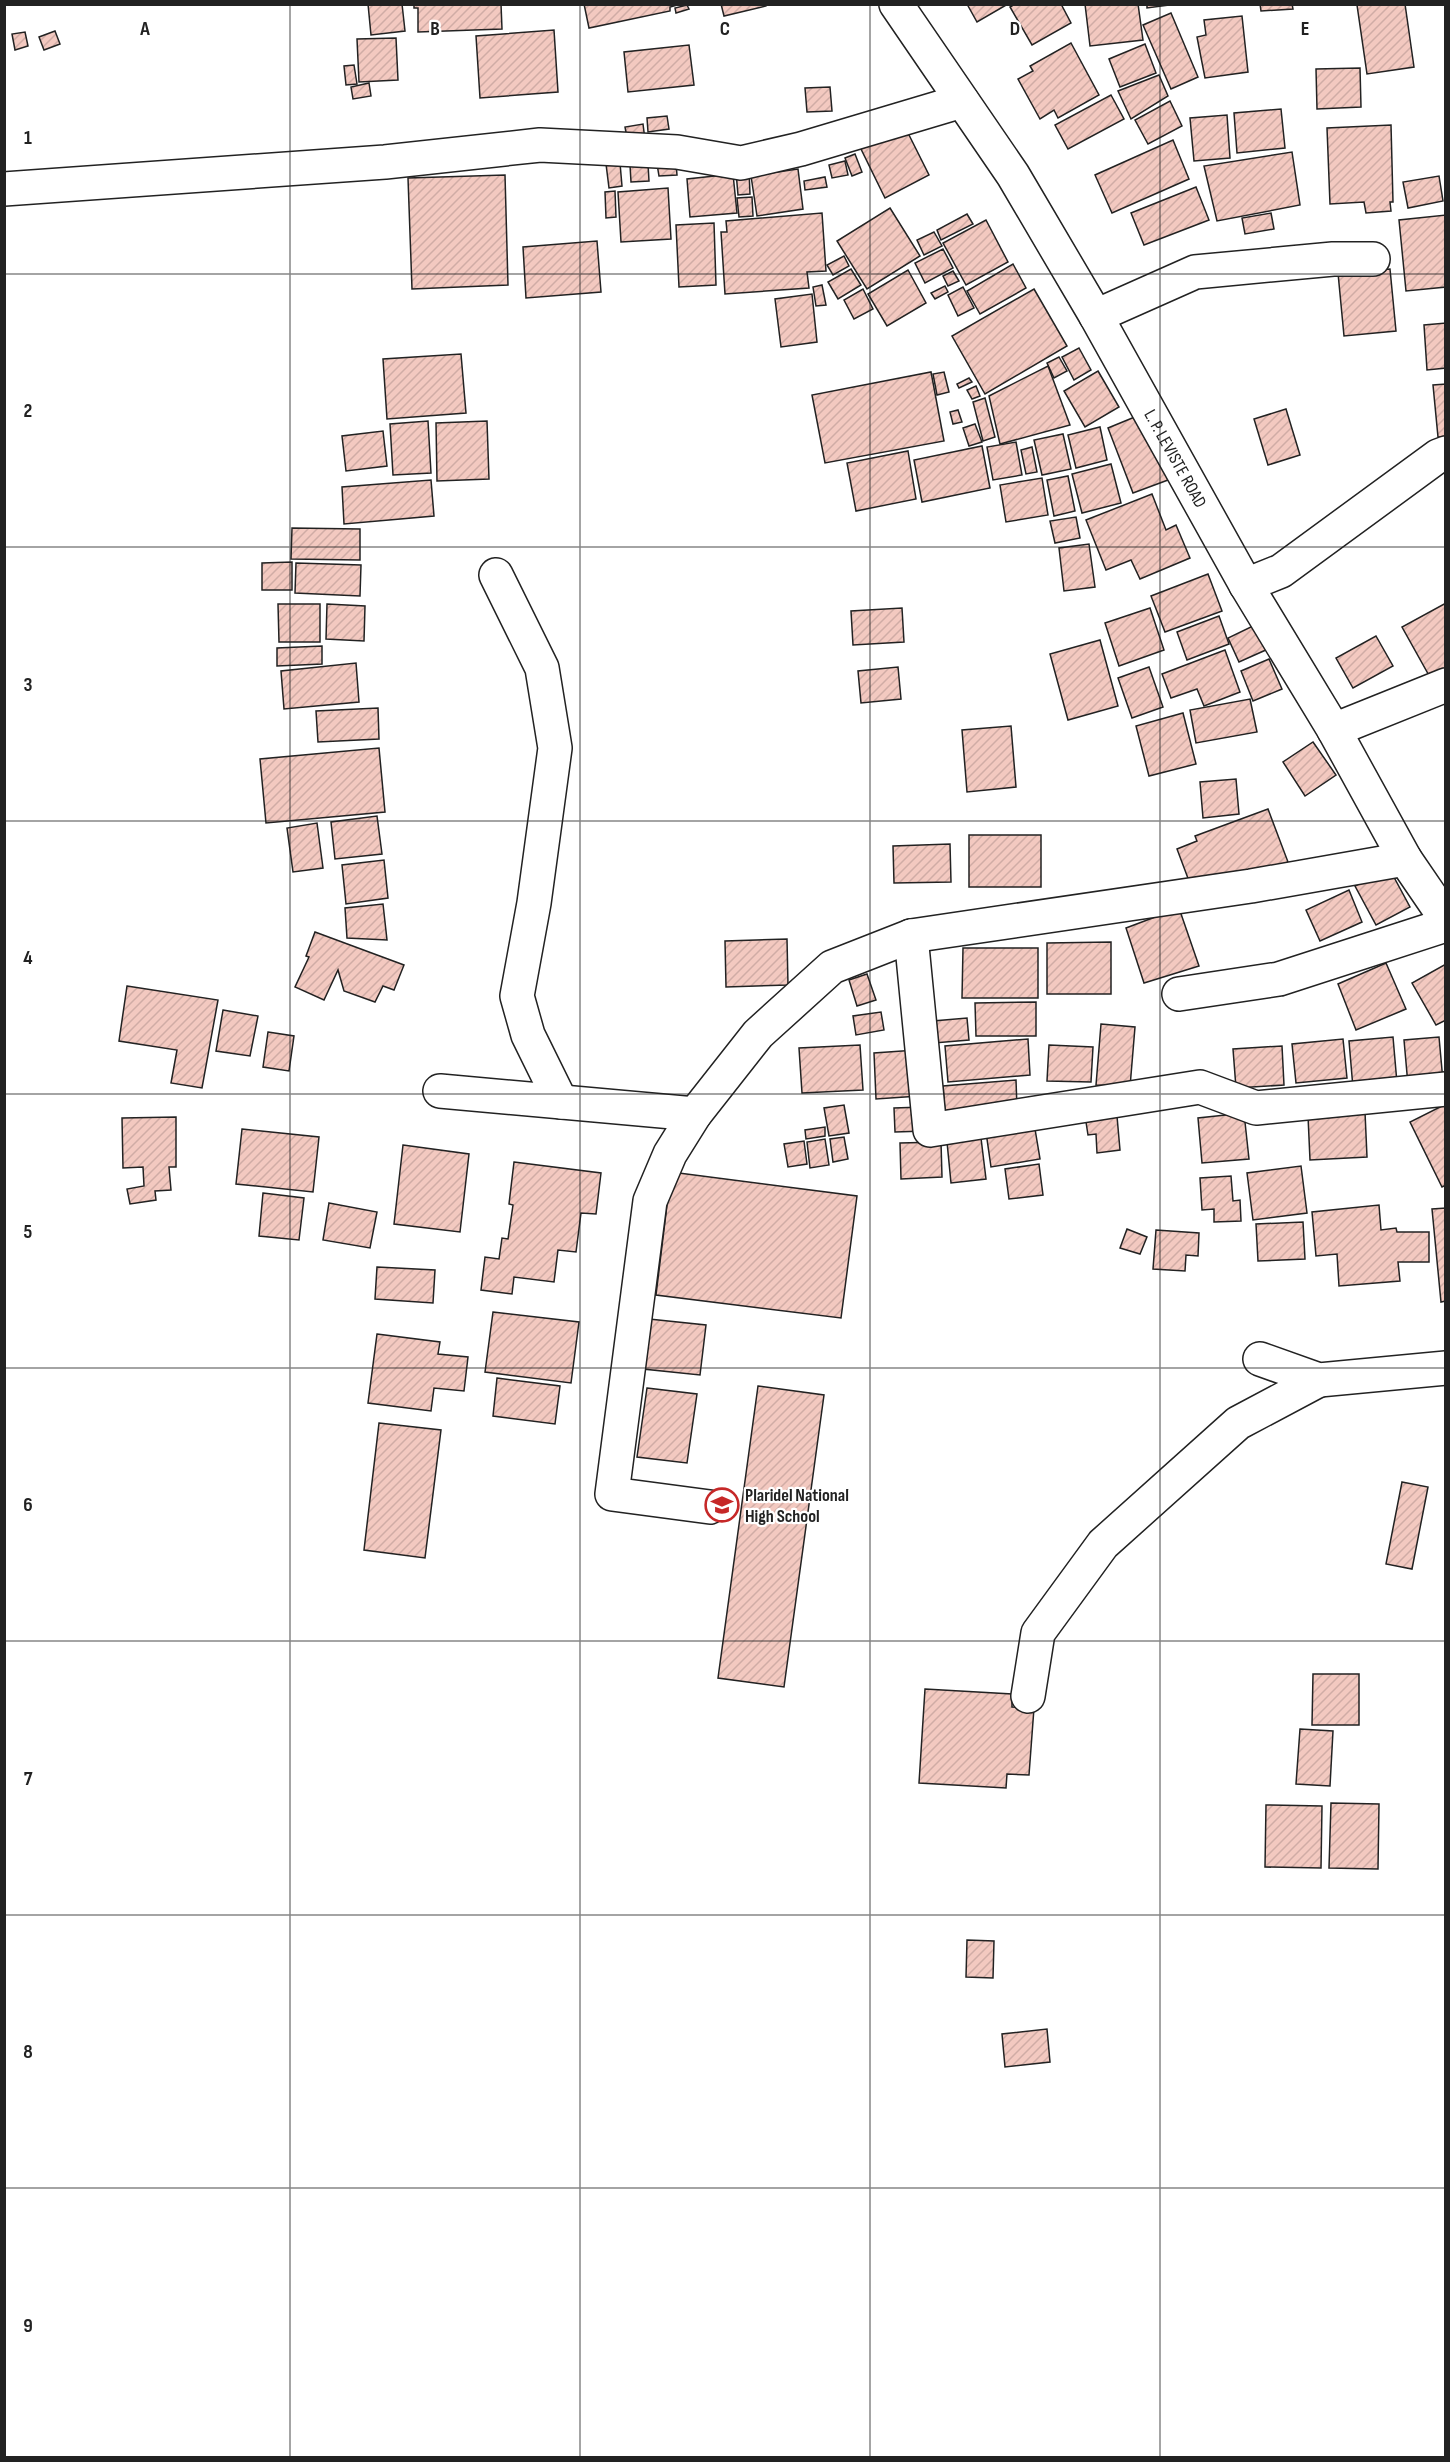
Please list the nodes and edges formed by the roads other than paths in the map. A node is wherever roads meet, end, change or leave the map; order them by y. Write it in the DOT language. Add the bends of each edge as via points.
graph roads {
  1 [pos="896,4"];
  2 [pos="962,101"];
  3 [pos="4,189"];
  4 [pos="1373,259"];
  5 [pos="1096,316"];
  6 [pos="1446,453"];
  7 [pos="496,575"];
  8 [pos="1246,585"];
  9 [pos="1446,685"];
  10 [pos="1334,730"];
  11 [pos="1405,859"];
  12 [pos="1436,890"];
  13 [pos="1446,919"];
  14 [pos="1446,925"];
  15 [pos="911,936"];
  16 [pos="1179,994"];
  17 [pos="1446,1089"];
  18 [pos="440,1091"];
  19 [pos="561,1102"];
  20 [pos="695,1114"];
  21 [pos="1260,1359"];
  22 [pos="1446,1368"];
  23 [pos="1319,1380"];
  24 [pos="710,1507"];
  25 [pos="1028,1696"];
  1 -- 2 [label="street, L. P. LEVISTE ROAD"];
  2 -- 3 [label="street" via="741,164 677,152 540,145 384,162"];
  2 -- 5 [label="street, L. P. LEVISTE ROAD" via="1013,175"];
  4 -- 5 [label="street" via="1195,272"];
  5 -- 8 [label="street, L. P. LEVISTE ROAD"];
  6 -- 8 [label="street" via="1281,571"];
  7 -- 19 [label="street" via="542,668 555,748 517,996 528,1035"];
  8 -- 10 [label="street, L. P. LEVISTE ROAD"];
  9 -- 10 [label="street"];
  10 -- 11 [label="street, L. P. LEVISTE ROAD"];
  11 -- 12 [label="street, L. P. LEVISTE ROAD"];
  11 -- 15 [label="street"];
  12 -- 13 [label="street, L. P. LEVISTE ROAD"];
  14 -- 16 [label="street" via="1279,979"];
  15 -- 17 [label="street" via="930,1130 1200,1087 1256,1108"];
  15 -- 20 [label="street" via="832,967 758,1034"];
  18 -- 19 [label="street"];
  19 -- 20 [label="street"];
  20 -- 24 [label="street" via="670,1154 650,1201 612,1494"];
  21 -- 23 [label="street"];
  22 -- 23 [label="street"];
  23 -- 25 [label="street" via="1238,1424 1103,1544 1038,1633"];
}
